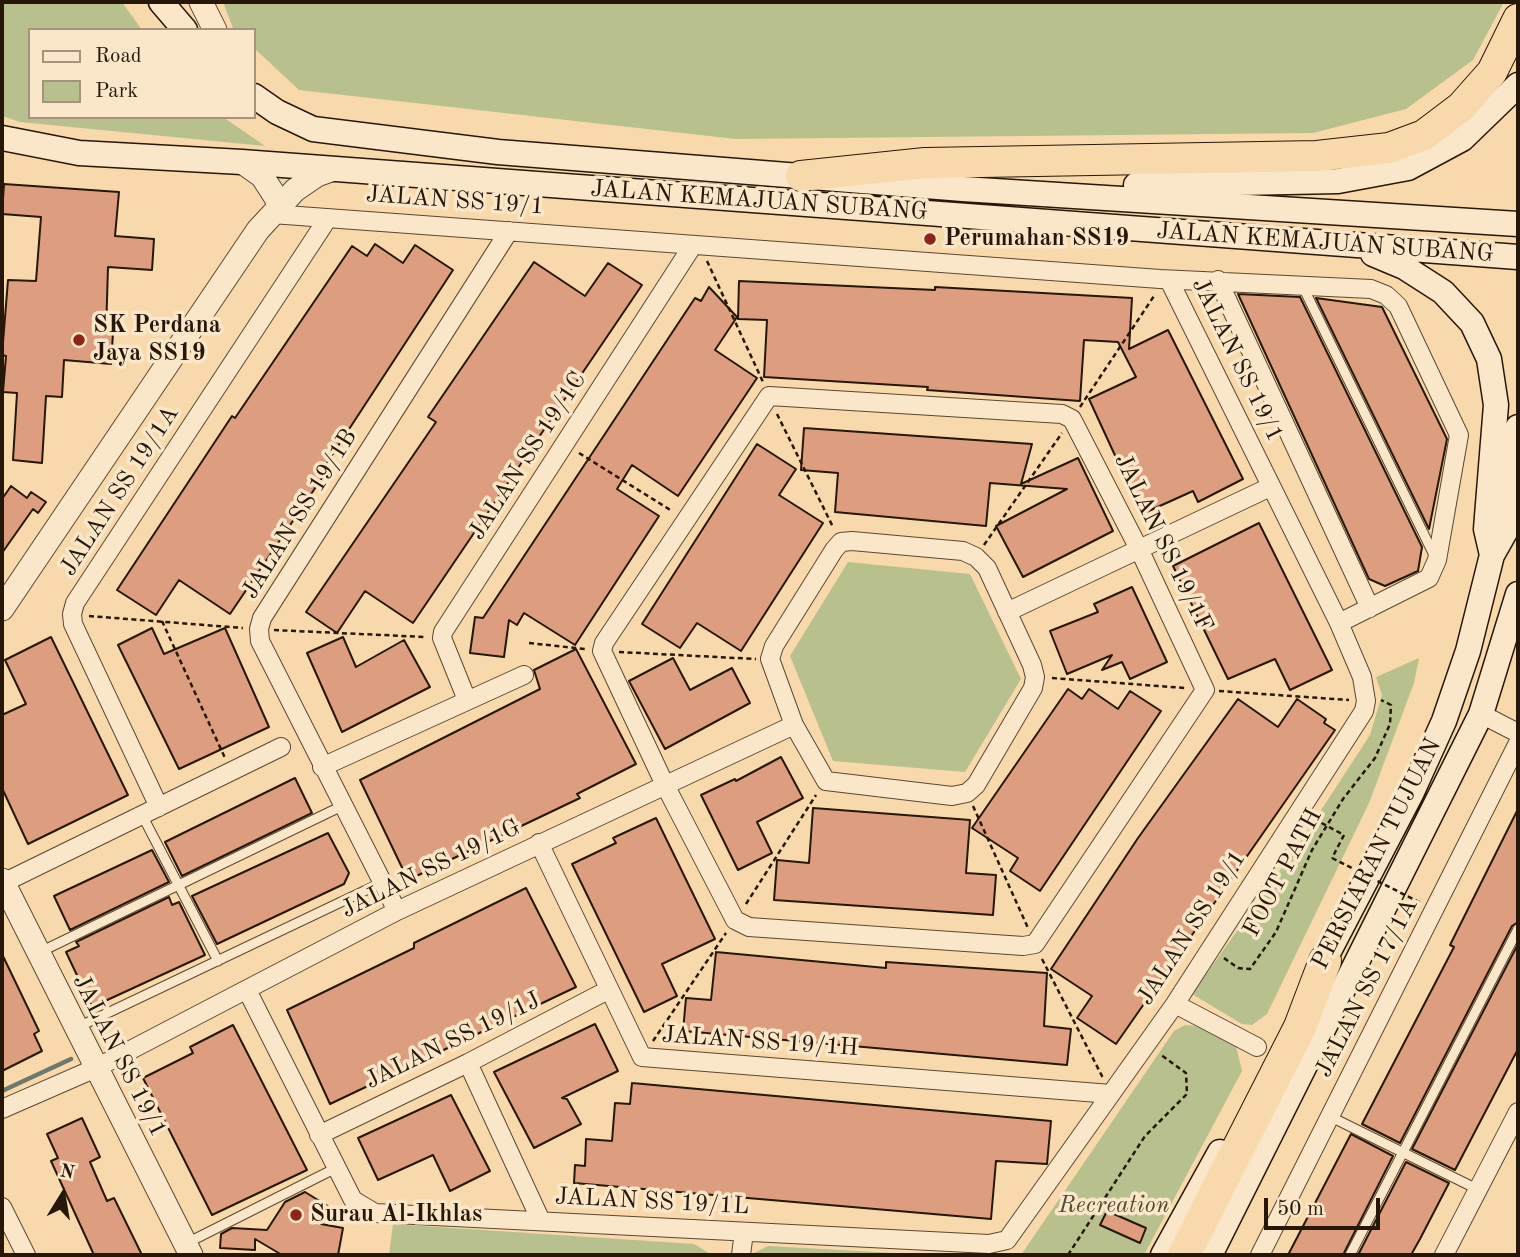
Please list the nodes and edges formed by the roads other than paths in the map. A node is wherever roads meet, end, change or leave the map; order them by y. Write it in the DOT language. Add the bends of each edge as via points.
graph roads {
  1 [pos="161,2"];
  2 [pos="201,2"];
  3 [pos="1518,19"];
  4 [pos="184,28"];
  5 [pos="214,28"];
  6 [pos="1518,85"];
  7 [pos="256,86"];
  8 [pos="256,97"];
  9 [pos="277,112"];
  10 [pos="2,138"];
  11 [pos="2,148"];
  12 [pos="79,153"];
  13 [pos="242,162"];
  14 [pos="334,169"];
  15 [pos="801,176"];
  16 [pos="963,189"];
  17 [pos="276,209"];
  18 [pos="328,218"];
  19 [pos="1511,224"];
  20 [pos="509,231"];
  21 [pos="692,245"];
  22 [pos="1347,245"];
  23 [pos="1509,257"];
  24 [pos="1218,279"];
  25 [pos="1169,280"];
  26 [pos="1302,285"];
  27 [pos="1518,427"];
  28 [pos="1270,487"];
  29 [pos="1140,551"];
  30 [pos="1492,555"];
  31 [pos="1437,559"];
  32 [pos="1518,594"];
  33 [pos="1370,608"];
  34 [pos="2,609"];
  35 [pos="1007,612"];
  36 [pos="1339,623"];
  37 [pos="524,675"];
  38 [pos="467,701"];
  39 [pos="1481,714"];
  40 [pos="794,726"];
  41 [pos="1518,733"];
  42 [pos="1518,743"];
  43 [pos="281,747"];
  44 [pos="323,767"];
  45 [pos="665,785"];
  46 [pos="342,806"];
  47 [pos="159,807"];
  48 [pos="142,816"];
  49 [pos="539,843"];
  50 [pos="3,882"];
  51 [pos="381,883"];
  52 [pos="178,885"];
  53 [pos="397,911"];
  54 [pos="1518,929"];
  55 [pos="37,954"];
  56 [pos="218,961"];
  57 [pos="1325,961"];
  58 [pos="247,990"];
  59 [pos="608,990"];
  60 [pos="1175,1004"];
  61 [pos="75,1029"];
  62 [pos="1257,1046"];
  63 [pos="468,1063"];
  64 [pos="96,1068"];
  65 [pos="1111,1094"];
  66 [pos="2,1109"];
  67 [pos="1518,1112"];
  68 [pos="1329,1116"];
  69 [pos="319,1135"];
  70 [pos="1403,1154"];
  71 [pos="336,1168"];
  72 [pos="1477,1189"];
  73 [pos="2,1207"];
  74 [pos="541,1221"];
  75 [pos="744,1232"];
  76 [pos="188,1249"];
  77 [pos="26,1255"];
  78 [pos="741,1255"];
  79 [pos="1163,1255"];
  80 [pos="1184,1255"];
  81 [pos="1210,1255"];
  82 [pos="1260,1255"];
  83 [pos="1350,1255"];
  84 [pos="1444,1255"];
  1 -- 4 [label="main road"];
  2 -- 5 [label="street"];
  3 -- 15 [label="highway" via="1492,72 1461,107 1424,135 1389,148 1317,156 925,163"];
  6 -- 16 [label="main road" via="1462,139 1408,168 1338,181"];
  7 -- 9 [label="street"];
  8 -- 9 [label="main road, JALAN KEMAJUAN SUBANG"];
  9 -- 15 [label="main road, JALAN KEMAJUAN SUBANG" via="313,129 368,137"];
  10 -- 12 [label="main road, JALAN KEMAJUAN SUBANG"];
  11 -- 12 [label="street"];
  12 -- 13 [label="main road, JALAN KEMAJUAN SUBANG"];
  13 -- 14 [label="main road, JALAN KEMAJUAN SUBANG"];
  13 -- 17 [label="street" via="262,176"];
  14 -- 17 [label="street, JALAN SS 19/1" via="317,175"];
  14 -- 22 [label="main road, JALAN KEMAJUAN SUBANG"];
  15 -- 16 [label="main road, JALAN KEMAJUAN SUBANG"];
  16 -- 19 [label="main road, JALAN KEMAJUAN SUBANG"];
  17 -- 18 [label="street, JALAN SS 19/1"];
  17 -- 34 [label="street, JALAN SS 19/1"];
  18 -- 20 [label="street, JALAN SS 19/1"];
  18 -- 47 [label="street, JALAN SS 19/1A" via="75,603 73,624"];
  20 -- 21 [label="street, JALAN SS 19/1"];
  20 -- 44 [label="street, JALAN SS 19/1B" via="262,618 260,641"];
  21 -- 25 [label="street, JALAN SS 19/1"];
  21 -- 38 [label="street, JALAN SS 19/1C" via="443,632"];
  22 -- 23 [label="main road, JALAN KEMAJUAN SUBANG"];
  22 -- 30 [label="main road" via="1404,267 1443,292 1472,323 1489,359 1496,405 1486,529"];
  24 -- 25 [label="street"];
  24 -- 26 [label="street"];
  24 -- 33 [label="street"];
  25 -- 28 [label="street, JALAN SS 19/1"];
  26 -- 31 [label="lane"];
  26 -- 31 [label="street" via="1371,289 1398,306 1459,435"];
  27 -- 30 [label="main road, PERSIARAN TUJUAN" via="1505,532"];
  28 -- 29 [label="street"];
  28 -- 36 [label="street, JALAN SS 19/1"];
  29 -- 35 [label="street"];
  29 -- 45 [label="street, JALAN SS 19/1F" via="1080,429 1062,414 769,396 604,643 602,651"];
  29 -- 45 [label="street, JALAN SS 19/1F" via="1205,690 1035,944 749,927 735,920"];
  30 -- 57 [label="main road, PERSIARAN TUJUAN" via="1468,651 1444,721"];
  31 -- 33 [label="street" via="1429,578"];
  32 -- 39 [label="main road, PERSIARAN TUJUAN"];
  33 -- 36 [label="street"];
  35 -- 40 [label="street" via="987,568 963,551 841,542 770,659"];
  35 -- 40 [label="street" via="1032,665 1033,688 967,793 952,796 825,781"];
  36 -- 60 [label="street, JALAN SS 19/1" via="1366,692 1364,711"];
  37 -- 38 [label="street"];
  38 -- 44 [label="street"];
  39 -- 41 [label="street"];
  39 -- 81 [label="main road, PERSIARAN TUJUAN"];
  40 -- 45 [label="street, JALAN SS 19/1G"];
  42 -- 68 [label="street, JALAN SS 17/1A"];
  43 -- 47 [label="street"];
  44 -- 46 [label="street, JALAN SS 19/1B"];
  45 -- 49 [label="street, JALAN SS 19/1G"];
  46 -- 51 [label="street, JALAN SS 19/1B"];
  46 -- 52 [label="lane"];
  47 -- 48 [label="street"];
  48 -- 50 [label="street"];
  48 -- 52 [label="lane"];
  49 -- 53 [label="street, JALAN SS 19/1G"];
  49 -- 59 [label="street, JALAN SS 19/1H"];
  50 -- 55 [label="street, JALAN SS 19/1"];
  51 -- 53 [label="street, JALAN SS 19/1B"];
  51 -- 56 [label="lane"];
  52 -- 55 [label="lane"];
  52 -- 56 [label="lane"];
  53 -- 58 [label="street, JALAN SS 19/1G"];
  54 -- 70 [label="lane"];
  55 -- 61 [label="street, JALAN SS 19/1"];
  56 -- 61 [label="lane"];
  57 -- 79 [label="main road, PERSIARAN TUJUAN"];
  57 -- 80 [label="highway" via="1300,1027"];
  58 -- 64 [label="street, JALAN SS 19/1G"];
  58 -- 69 [label="street, JALAN SS 19/1L"];
  59 -- 63 [label="street, JALAN SS 19/1J"];
  59 -- 65 [label="street, JALAN SS 19/1H" via="642,1057"];
  60 -- 62 [label="street"];
  60 -- 65 [label="street, JALAN SS 19/1"];
  61 -- 64 [label="street, JALAN SS 19/1"];
  63 -- 69 [label="street, JALAN SS 19/1J"];
  63 -- 74 [label="street"];
  64 -- 66 [label="street, JALAN SS 19/1G"];
  64 -- 76 [label="street, JALAN SS 19/1"];
  65 -- 75 [label="street, JALAN SS 19/1L" via="1007,1240 989,1244"];
  67 -- 72 [label="street"];
  68 -- 70 [label="lane"];
  68 -- 82 [label="street, JALAN SS 17/1A"];
  69 -- 71 [label="street, JALAN SS 19/1L"];
  70 -- 72 [label="lane"];
  70 -- 83 [label="lane"];
  71 -- 74 [label="street, JALAN SS 19/1L" via="353,1200 375,1213"];
  71 -- 76 [label="lane"];
  72 -- 84 [label="street"];
  73 -- 77 [label="street"];
  74 -- 75 [label="street, JALAN SS 19/1L"];
  75 -- 78 [label="street"];
}
